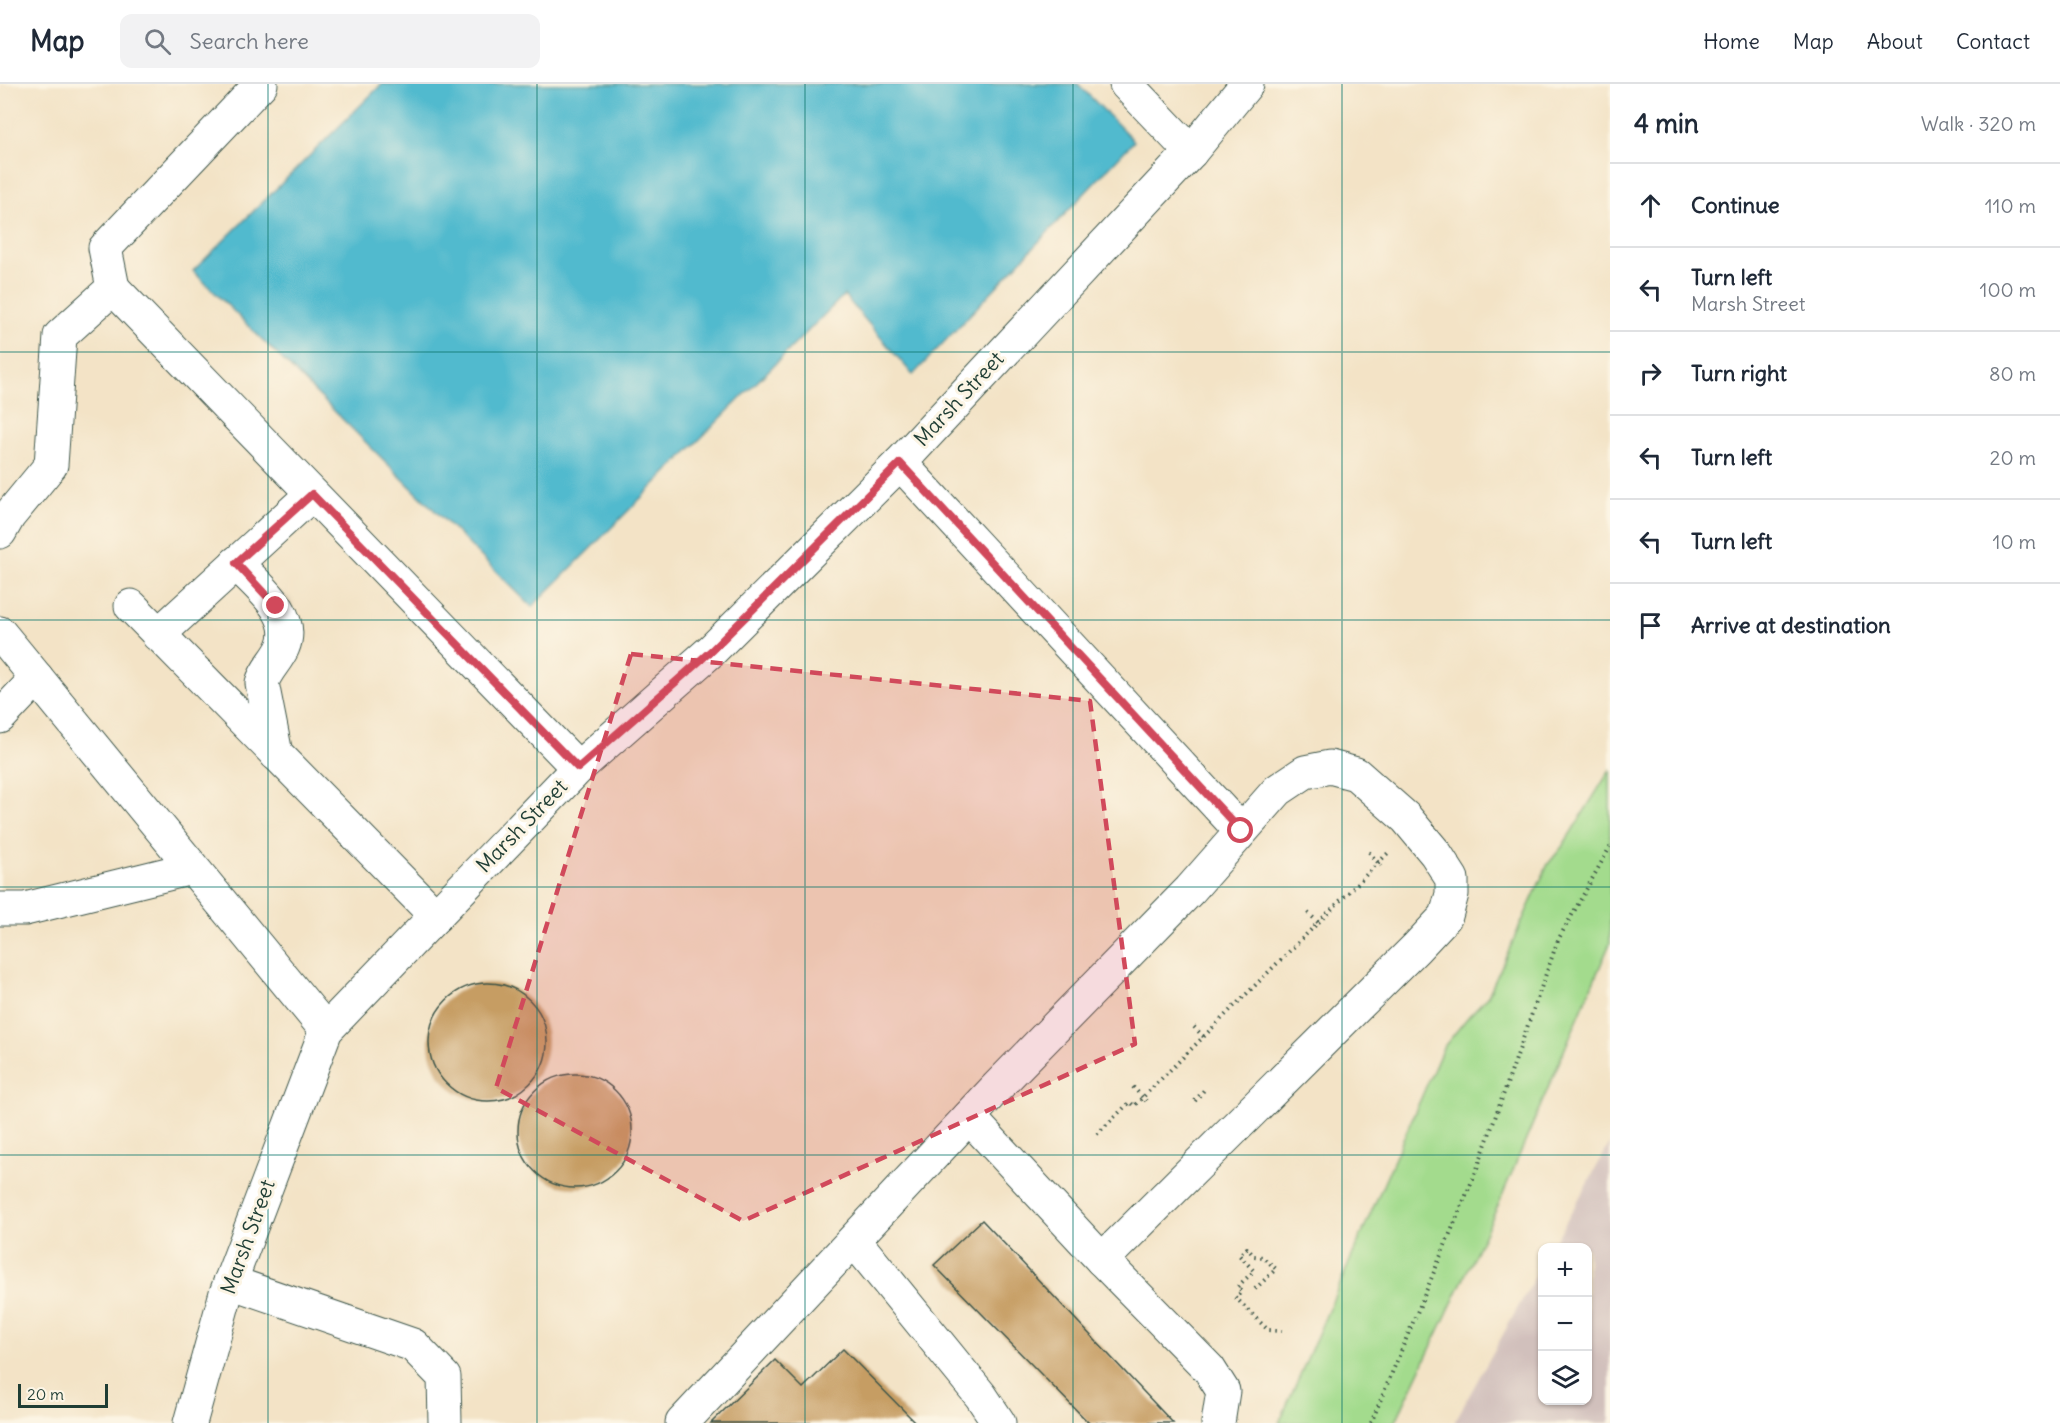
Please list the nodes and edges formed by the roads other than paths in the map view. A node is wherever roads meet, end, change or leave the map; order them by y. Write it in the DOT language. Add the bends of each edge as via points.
graph roads {
  1 [pos="261,84"];
  2 [pos="1126,84"];
  3 [pos="1247,84"];
  4 [pos="1191,152"];
  5 [pos="113,288"];
  6 [pos="900,463"];
  7 [pos="312,494"];
  8 [pos="0,532"];
  9 [pos="236,563"];
  10 [pos="130,606"];
  11 [pos="0,633"];
  12 [pos="158,634"];
  13 [pos="37,678"];
  14 [pos="0,717"];
  15 [pos="276,754"];
  16 [pos="578,768"];
  17 [pos="1241,831"];
  18 [pos="192,867"];
  19 [pos="0,909"];
  20 [pos="436,916"];
  21 [pos="326,1030"];
  22 [pos="969,1117"];
  23 [pos="854,1240"];
  24 [pos="1102,1260"];
  25 [pos="230,1282"];
  26 [pos="190,1423"];
  27 [pos="445,1423"];
  28 [pos="682,1423"];
  29 [pos="999,1423"];
  30 [pos="1218,1423"];
  1 -- 5 [label="lane" via="105,248"];
  2 -- 4 [label="lane"];
  3 -- 4 [label="lane, Marsh Street"];
  4 -- 6 [label="lane, Marsh Street"];
  5 -- 7 [label="lane"];
  5 -- 8 [label="lane" via="60,336 51,465"];
  6 -- 16 [label="lane, Marsh Street" via="712,650"];
  6 -- 17 [label="lane"];
  7 -- 9 [label="lane"];
  7 -- 16 [label="lane"];
  9 -- 12 [label="lane"];
  9 -- 15 [label="lane" via="276,606 286,631 279,657 262,683"];
  10 -- 12 [label="lane"];
  11 -- 13 [label="lane"];
  12 -- 15 [label="lane"];
  13 -- 14 [label="lane"];
  13 -- 18 [label="lane"];
  15 -- 20 [label="lane"];
  16 -- 20 [label="lane, Marsh Street"];
  17 -- 22 [label="lane" via="1190,890"];
  17 -- 24 [label="lane" via="1278,790 1305,772 1330,767 1356,774 1406,818 1452,879 1446,916"];
  18 -- 19 [label="lane" via="25,909"];
  18 -- 21 [label="lane"];
  20 -- 21 [label="lane, Marsh Street"];
  21 -- 25 [label="lane, Marsh Street"];
  22 -- 23 [label="lane"];
  22 -- 24 [label="lane"];
  23 -- 28 [label="lane"];
  23 -- 29 [label="lane"];
  24 -- 30 [label="lane" via="1209,1369 1223,1391"];
  25 -- 26 [label="lane, Marsh Street"];
  25 -- 27 [label="lane" via="413,1344 444,1377"];
}
